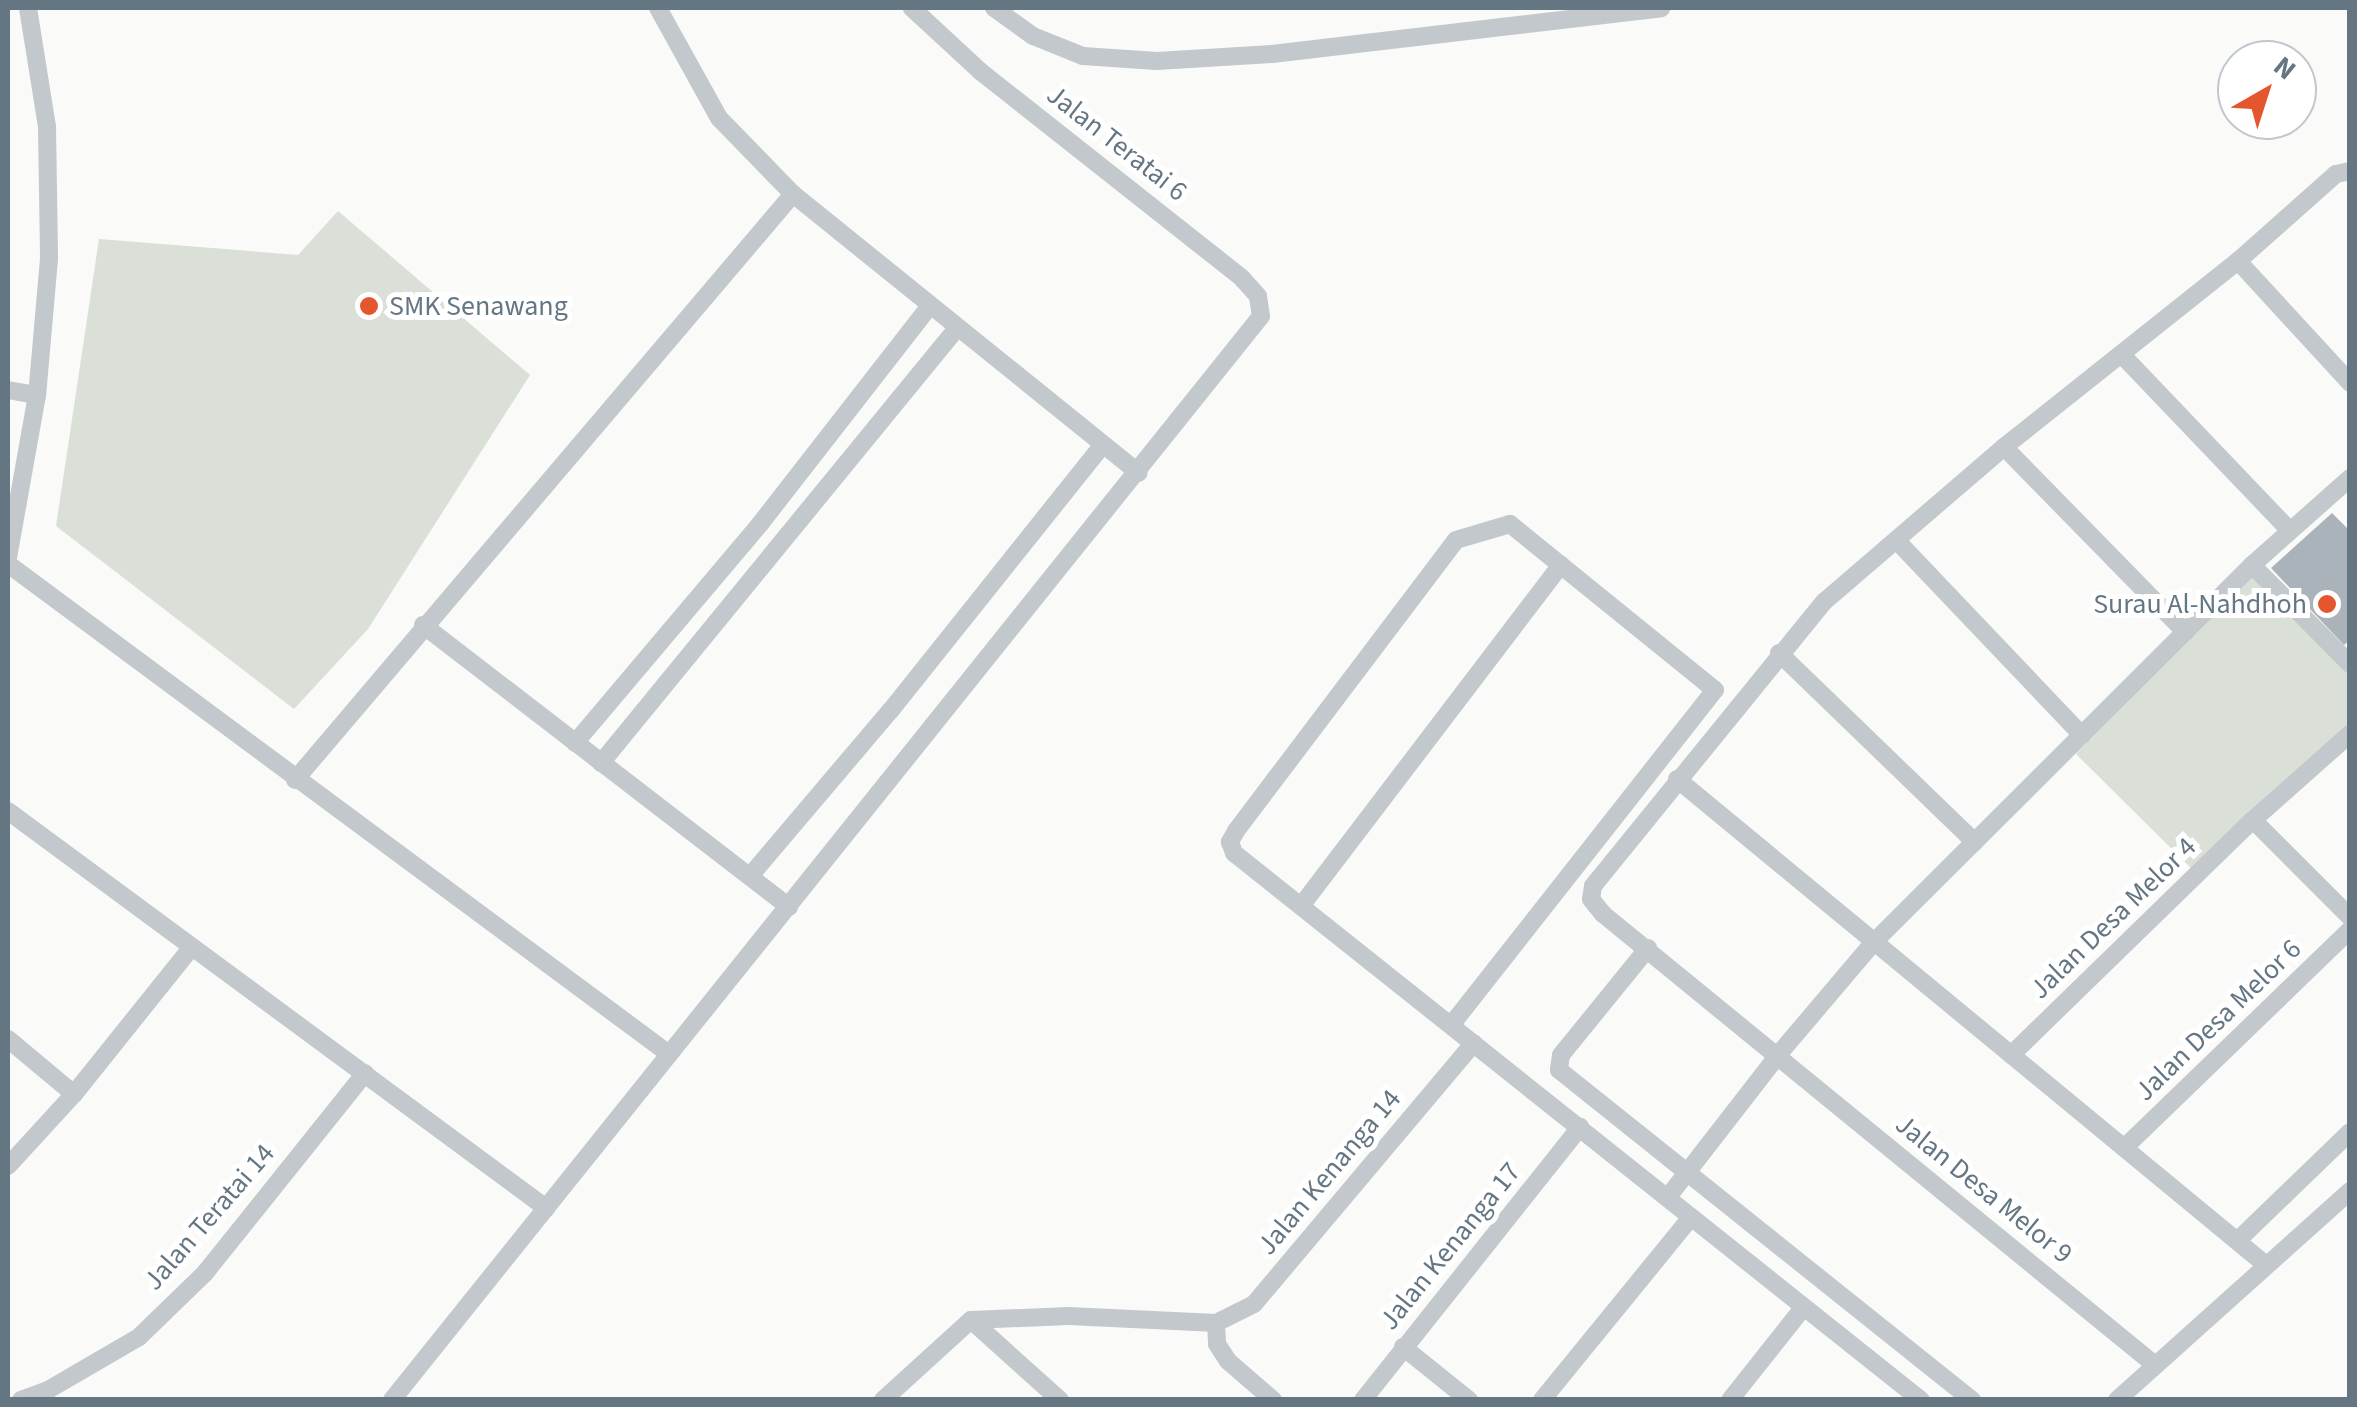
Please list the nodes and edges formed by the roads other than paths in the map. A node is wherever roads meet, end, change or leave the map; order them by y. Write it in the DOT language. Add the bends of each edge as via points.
graph roads {
  1 [pos="28,8"];
  2 [pos="658,8"];
  3 [pos="912,8"];
  4 [pos="994,8"];
  5 [pos="1661,8"];
  6 [pos="2348,170"];
  7 [pos="793,194"];
  8 [pos="2238,262"];
  9 [pos="930,306"];
  10 [pos="957,328"];
  11 [pos="2123,356"];
  12 [pos="2350,383"];
  13 [pos="8,390"];
  14 [pos="37,395"];
  15 [pos="1103,444"];
  16 [pos="2004,447"];
  17 [pos="1139,473"];
  18 [pos="2350,478"];
  19 [pos="2289,530"];
  20 [pos="1898,542"];
  21 [pos="8,561"];
  22 [pos="1561,565"];
  23 [pos="2252,566"];
  24 [pos="423,625"];
  25 [pos="2185,632"];
  26 [pos="1779,653"];
  27 [pos="2350,664"];
  28 [pos="2350,734"];
  29 [pos="2082,735"];
  30 [pos="576,743"];
  31 [pos="601,763"];
  32 [pos="294,780"];
  33 [pos="1677,780"];
  34 [pos="8,811"];
  35 [pos="2253,820"];
  36 [pos="1975,842"];
  37 [pos="750,876"];
  38 [pos="1301,906"];
  39 [pos="789,907"];
  40 [pos="2350,917"];
  41 [pos="2350,930"];
  42 [pos="1874,942"];
  43 [pos="191,948"];
  44 [pos="1648,948"];
  45 [pos="1452,1024"];
  46 [pos="8,1039"];
  47 [pos="1474,1042"];
  48 [pos="669,1054"];
  49 [pos="1778,1055"];
  50 [pos="2011,1055"];
  51 [pos="365,1073"];
  52 [pos="74,1094"];
  53 [pos="1580,1127"];
  54 [pos="2350,1132"];
  55 [pos="2124,1148"];
  56 [pos="8,1166"];
  57 [pos="1689,1170"];
  58 [pos="2350,1191"];
  59 [pos="1668,1197"];
  60 [pos="546,1208"];
  61 [pos="1691,1217"];
  62 [pos="2237,1241"];
  63 [pos="2266,1265"];
  64 [pos="1803,1308"];
  65 [pos="971,1320"];
  66 [pos="1216,1324"];
  67 [pos="1403,1347"];
  68 [pos="2155,1365"];
  69 [pos="2139,1392"];
  70 [pos="21,1400"];
  71 [pos="392,1400"];
  72 [pos="883,1400"];
  73 [pos="1060,1400"];
  74 [pos="1274,1400"];
  75 [pos="1363,1400"];
  76 [pos="1469,1400"];
  77 [pos="1542,1400"];
  78 [pos="1730,1400"];
  79 [pos="1921,1400"];
  80 [pos="1972,1400"];
  81 [pos="2117,1400"];
  1 -- 14 [label="street" via="47,143 49,259"];
  2 -- 7 [label="street" via="719,118"];
  3 -- 17 [label="street, Jalan Teratai 6" via="1258,296 1261,316 1252,333"];
  4 -- 5 [label="street" via="1033,36 1083,56 1156,61 1272,54"];
  6 -- 8 [label="street"];
  7 -- 9 [label="street"];
  7 -- 24 [label="street"];
  8 -- 11 [label="street"];
  8 -- 12 [label="street"];
  9 -- 10 [label="street"];
  9 -- 30 [label="street" via="760,524"];
  10 -- 15 [label="street"];
  10 -- 31 [label="street"];
  11 -- 16 [label="street"];
  11 -- 19 [label="street"];
  13 -- 14 [label="street"];
  14 -- 21 [label="street"];
  15 -- 17 [label="street"];
  15 -- 37 [label="street"];
  16 -- 20 [label="street"];
  16 -- 25 [label="street"];
  17 -- 39 [label="street"];
  18 -- 19 [label="street"];
  19 -- 23 [label="street"];
  20 -- 26 [label="street" via="1825,600"];
  20 -- 29 [label="street"];
  21 -- 32 [label="street"];
  22 -- 38 [label="street"];
  22 -- 38 [label="street" via="1510,524 1456,540 1230,842 1234,854"];
  22 -- 45 [label="street" via="1715,690"];
  23 -- 25 [label="street"];
  23 -- 27 [label="street"];
  24 -- 30 [label="street"];
  24 -- 32 [label="street"];
  25 -- 29 [label="street"];
  26 -- 33 [label="street"];
  26 -- 36 [label="street"];
  28 -- 35 [label="street, Jalan Desa Melor 4"];
  29 -- 36 [label="street"];
  30 -- 31 [label="street"];
  31 -- 37 [label="street"];
  32 -- 48 [label="street"];
  33 -- 42 [label="street"];
  33 -- 44 [label="street, Jalan Desa Melor 9" via="1593,886 1591,899 1603,914"];
  34 -- 43 [label="street"];
  35 -- 40 [label="street"];
  35 -- 50 [label="street, Jalan Desa Melor 4"];
  36 -- 42 [label="street"];
  37 -- 39 [label="street"];
  38 -- 45 [label="street"];
  39 -- 48 [label="street"];
  41 -- 55 [label="street, Jalan Desa Melor 6"];
  42 -- 49 [label="street"];
  42 -- 50 [label="street"];
  43 -- 51 [label="street"];
  43 -- 52 [label="street"];
  44 -- 49 [label="street, Jalan Desa Melor 9"];
  44 -- 57 [label="street" via="1562,1055 1559,1070"];
  45 -- 47 [label="street"];
  46 -- 52 [label="street"];
  47 -- 53 [label="street"];
  47 -- 66 [label="street, Jalan Kenanga 14" via="1254,1304"];
  48 -- 60 [label="street"];
  49 -- 57 [label="street"];
  49 -- 68 [label="street, Jalan Desa Melor 9"];
  50 -- 55 [label="street"];
  51 -- 60 [label="street"];
  51 -- 70 [label="street, Jalan Teratai 14" via="205,1273 139,1337"];
  52 -- 56 [label="street"];
  53 -- 59 [label="street"];
  53 -- 67 [label="street, Jalan Kenanga 17"];
  54 -- 62 [label="street"];
  55 -- 62 [label="street"];
  57 -- 59 [label="street"];
  57 -- 80 [label="street"];
  58 -- 63 [label="street"];
  59 -- 61 [label="street"];
  60 -- 71 [label="street"];
  61 -- 64 [label="street"];
  61 -- 77 [label="street"];
  62 -- 63 [label="street"];
  63 -- 68 [label="street"];
  64 -- 78 [label="street"];
  64 -- 79 [label="street"];
  65 -- 66 [label="street" via="1069,1316"];
  65 -- 72 [label="street"];
  65 -- 73 [label="street"];
  66 -- 74 [label="street" via="1216,1344 1228,1360"];
  67 -- 75 [label="street, Jalan Kenanga 17"];
  67 -- 76 [label="street"];
  68 -- 69 [label="street"];
  69 -- 81 [label="street"];
}
